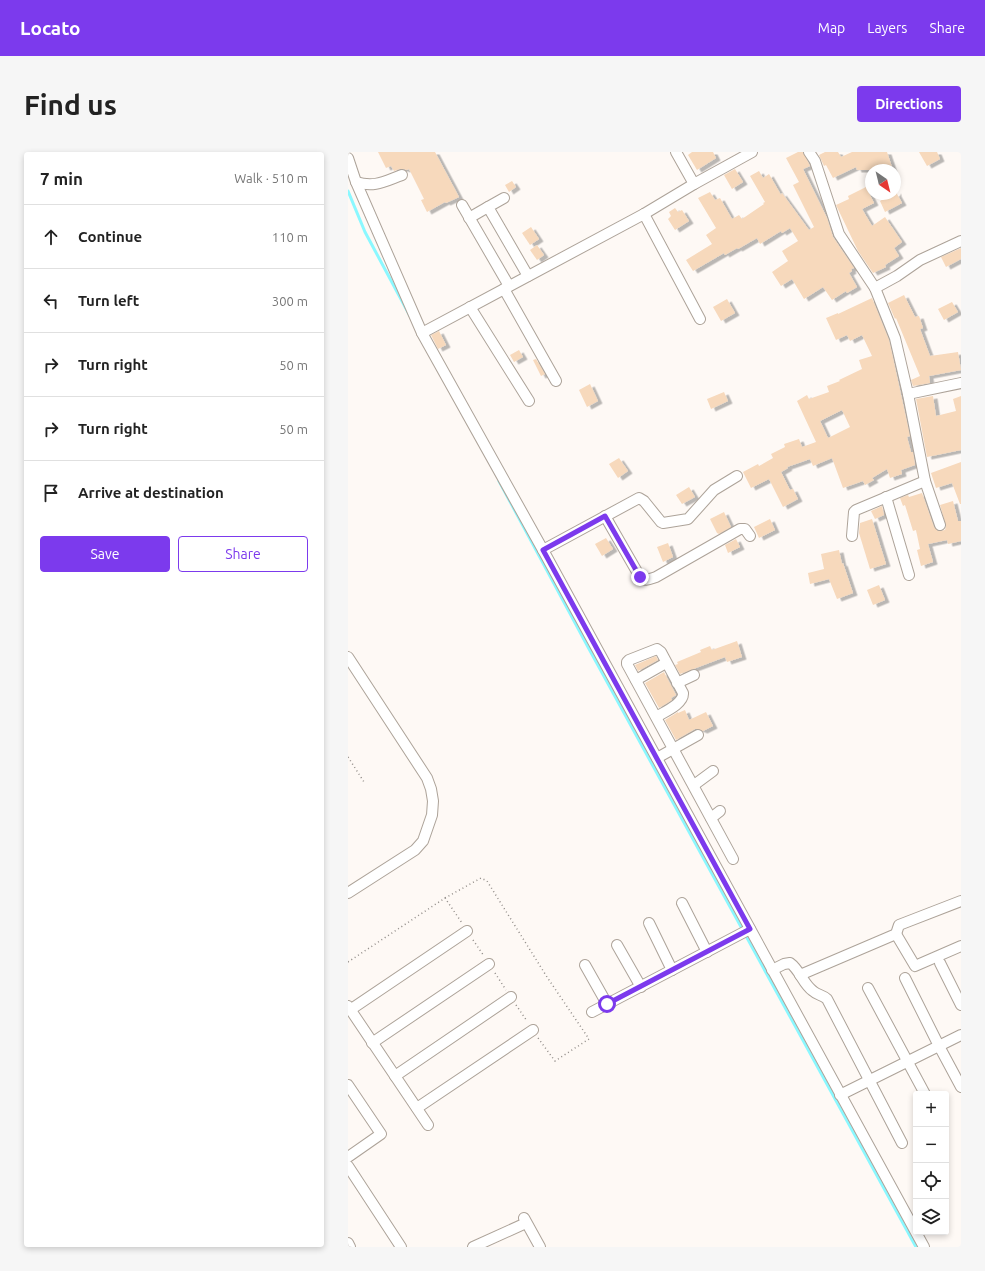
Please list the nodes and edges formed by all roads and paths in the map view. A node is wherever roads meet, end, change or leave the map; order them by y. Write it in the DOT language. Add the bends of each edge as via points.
graph roads {
  1 [pos="676,152"];
  2 [pos="752,152"];
  3 [pos="809,152"];
  4 [pos="348,160"];
  5 [pos="402,175"];
  6 [pos="356,182"];
  7 [pos="694,184"];
  8 [pos="504,198"];
  9 [pos="462,205"];
  10 [pos="488,207"];
  11 [pos="644,214"];
  12 [pos="470,218"];
  13 [pos="961,241"];
  14 [pos="528,276"];
  15 [pos="506,288"];
  16 [pos="875,288"];
  17 [pos="470,307"];
  18 [pos="700,319"];
  19 [pos="422,333"];
  20 [pos="556,381"];
  21 [pos="961,383"];
  22 [pos="908,394"];
  23 [pos="529,401"];
  24 [pos="737,476"];
  25 [pos="925,481"];
  26 [pos="886,498"];
  27 [pos="605,516"];
  28 [pos="940,525"];
  29 [pos="750,536"];
  30 [pos="852,536"];
  31 [pos="543,550"];
  32 [pos="910,575"];
  33 [pos="348,657"];
  34 [pos="666,663"];
  35 [pos="694,675"];
  36 [pos="636,680"];
  37 [pos="677,684"];
  38 [pos="656,717"];
  39 [pos="698,735"];
  40 [pos="674,749"];
  41 [pos="348,757"];
  42 [pos="657,758"];
  43 [pos="713,771"];
  44 [pos="364,782"];
  45 [pos="694,785"];
  46 [pos="720,811"];
  47 [pos="711,818"];
  48 [pos="733,859"];
  49 [pos="348,893"];
  50 [pos="445,898"];
  51 [pos="961,901"];
  52 [pos="682,903"];
  53 [pos="649,923"];
  54 [pos="467,931"];
  55 [pos="746,931"];
  56 [pos="896,934"];
  57 [pos="617,944"];
  58 [pos="961,946"];
  59 [pos="706,952"];
  60 [pos="348,962"];
  61 [pos="940,963"];
  62 [pos="489,964"];
  63 [pos="585,964"];
  64 [pos="672,970"];
  65 [pos="772,970"];
  66 [pos="800,975"];
  67 [pos="905,978"];
  68 [pos="641,987"];
  69 [pos="868,988"];
  70 [pos="511,997"];
  71 [pos="607,1004"];
  72 [pos="961,1005"];
  73 [pos="349,1008"];
  74 [pos="592,1012"];
  75 [pos="533,1030"];
  76 [pos="961,1035"];
  77 [pos="372,1043"];
  78 [pos="939,1046"];
  79 [pos="907,1061"];
  80 [pos="395,1076"];
  81 [pos="869,1080"];
  82 [pos="348,1085"];
  83 [pos="961,1086"];
  84 [pos="922,1091"];
  85 [pos="840,1095"];
  86 [pos="417,1108"];
  87 [pos="428,1125"];
  88 [pos="902,1143"];
  89 [pos="348,1157"];
  90 [pos="348,1166"];
  91 [pos="357,1180"];
  92 [pos="348,1186"];
  93 [pos="348,1243"];
  94 [pos="350,1247"];
  95 [pos="401,1247"];
  96 [pos="473,1247"];
  97 [pos="540,1247"];
  98 [pos="924,1247"];
  1 -- 7 [label="street"];
  2 -- 7 [label="street"];
  3 -- 16 [label="street" via="815,161 839,234"];
  4 -- 6 [label="street"];
  5 -- 6 [label="street" via="370,185"];
  6 -- 19 [label="street"];
  7 -- 11 [label="street"];
  8 -- 10 [label="street"];
  9 -- 12 [label="street"];
  10 -- 12 [label="street"];
  10 -- 14 [label="street"];
  11 -- 14 [label="street"];
  11 -- 18 [label="street"];
  12 -- 15 [label="street"];
  13 -- 16 [label="street" via="920,260"];
  14 -- 15 [label="street"];
  15 -- 17 [label="street"];
  15 -- 20 [label="street"];
  16 -- 22 [label="street" via="895,338"];
  17 -- 19 [label="street"];
  17 -- 23 [label="street"];
  19 -- 31 [label="street"];
  21 -- 22 [label="street"];
  22 -- 25 [label="street"];
  24 -- 27 [label="street" via="714,490 688,519 663,523 639,498"];
  25 -- 26 [label="street"];
  25 -- 28 [label="street"];
  26 -- 30 [label="street" via="854,511"];
  26 -- 32 [label="street"];
  27 -- 29 [label="street" via="640,577 645,580 656,577 740,529 744,529"];
  27 -- 31 [label="street"];
  31 -- 42 [label="street"];
  33 -- 49 [label="street" via="427,778 433,801 432,815 423,841 415,850"];
  34 -- 36 [label="street"];
  34 -- 36 [label="street" via="661,652 657,650 628,660 626,662"];
  34 -- 37 [label="street"];
  35 -- 37 [label="street"];
  36 -- 38 [label="street"];
  37 -- 38 [label="street" via="683,693 682,700"];
  38 -- 40 [label="street"];
  39 -- 40 [label="street"];
  40 -- 42 [label="street"];
  40 -- 45 [label="street"];
  41 -- 44 [label="path"];
  42 -- 55 [label="street"];
  43 -- 45 [label="street"];
  45 -- 47 [label="street"];
  46 -- 47 [label="street"];
  47 -- 48 [label="street"];
  50 -- 54 [label="path"];
  50 -- 60 [label="path"];
  50 -- 75 [label="path" via="481,878 487,881 589,1038 555,1061"];
  51 -- 56 [label="street" via="900,925"];
  52 -- 59 [label="street"];
  53 -- 64 [label="street"];
  54 -- 62 [label="path"];
  54 -- 73 [label="street"];
  55 -- 59 [label="street"];
  55 -- 65 [label="street"];
  56 -- 58 [label="street" via="915,966"];
  56 -- 66 [label="street"];
  57 -- 68 [label="street"];
  59 -- 64 [label="street"];
  61 -- 72 [label="street"];
  62 -- 70 [label="path"];
  62 -- 77 [label="street"];
  63 -- 71 [label="street"];
  64 -- 68 [label="street"];
  65 -- 66 [label="street" via="790,963"];
  65 -- 85 [label="street"];
  66 -- 81 [label="street" via="813,992 827,999"];
  67 -- 78 [label="street"];
  68 -- 71 [label="street"];
  69 -- 79 [label="street"];
  70 -- 75 [label="path"];
  70 -- 80 [label="street"];
  71 -- 74 [label="street"];
  73 -- 77 [label="street"];
  75 -- 86 [label="street"];
  76 -- 78 [label="street"];
  77 -- 80 [label="street"];
  78 -- 79 [label="street"];
  78 -- 83 [label="street"];
  79 -- 81 [label="street"];
  79 -- 84 [label="street"];
  80 -- 86 [label="street"];
  81 -- 85 [label="street"];
  81 -- 88 [label="street"];
  82 -- 89 [label="street" via="381,1134"];
  85 -- 98 [label="street"];
  86 -- 87 [label="street"];
  90 -- 91 [label="street"];
  91 -- 92 [label="street"];
  91 -- 95 [label="street"];
  93 -- 94 [label="street"];
  96 -- 97 [label="street" via="525,1221"];
}
